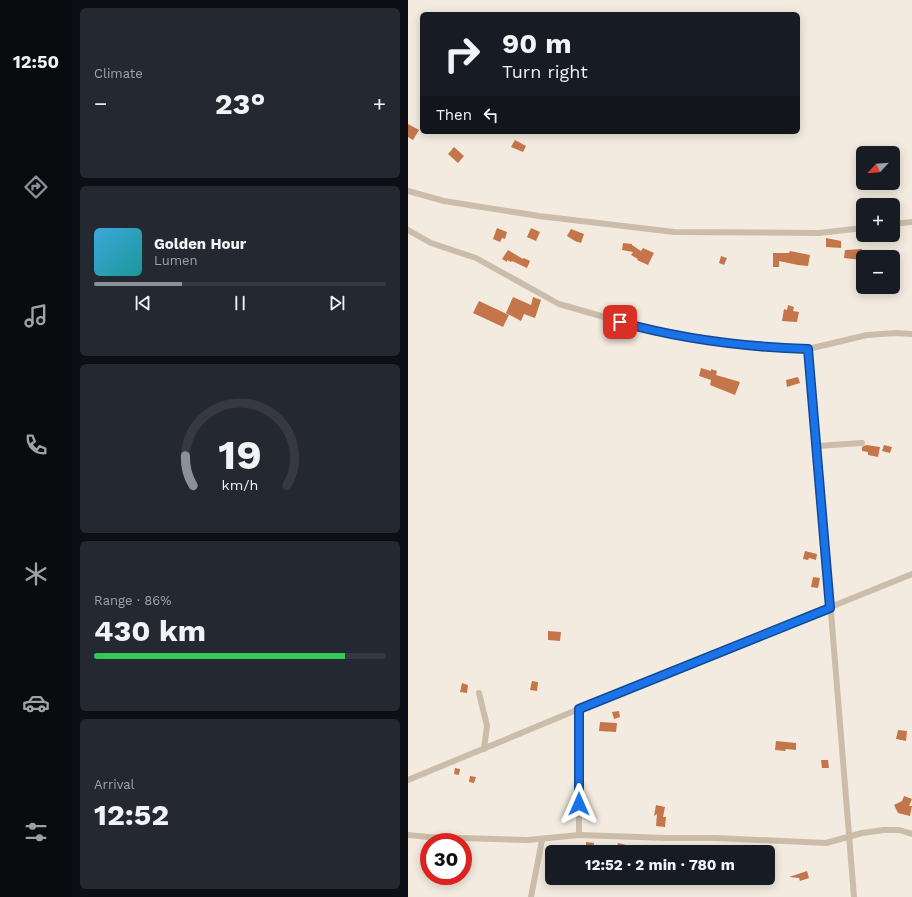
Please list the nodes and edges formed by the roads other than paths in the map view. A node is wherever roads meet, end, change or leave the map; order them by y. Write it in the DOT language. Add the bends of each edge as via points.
graph roads {
  1 [pos="408,191"];
  2 [pos="912,222"];
  3 [pos="900,223"];
  4 [pos="856,229"];
  5 [pos="408,230"];
  6 [pos="912,334"];
  7 [pos="808,349"];
  8 [pos="862,443"];
  9 [pos="817,446"];
  10 [pos="912,574"];
  11 [pos="830,608"];
  12 [pos="479,693"];
  13 [pos="579,709"];
  14 [pos="484,749"];
  15 [pos="408,780"];
  16 [pos="912,834"];
  17 [pos="408,835"];
  18 [pos="579,835"];
  19 [pos="848,836"];
  20 [pos="542,840"];
  21 [pos="531,897"];
  22 [pos="854,897"];
  1 -- 4 [label="street" via="444,201 539,216 674,232 819,233"];
  2 -- 3 [label="street"];
  5 -- 7 [label="street" via="431,243 476,258 559,304 657,332 751,346"];
  6 -- 7 [label="street" via="867,335"];
  7 -- 9 [label="street"];
  8 -- 9 [label="street"];
  9 -- 11 [label="street"];
  10 -- 11 [label="street"];
  11 -- 13 [label="street"];
  11 -- 19 [label="street"];
  12 -- 14 [label="street" via="487,726"];
  13 -- 14 [label="street"];
  13 -- 18 [label="street"];
  14 -- 15 [label="street"];
  16 -- 19 [label="street" via="899,830 884,830"];
  17 -- 20 [label="street"];
  18 -- 19 [label="street" via="826,843"];
  18 -- 20 [label="street"];
  19 -- 22 [label="street"];
  20 -- 21 [label="street"];
}
